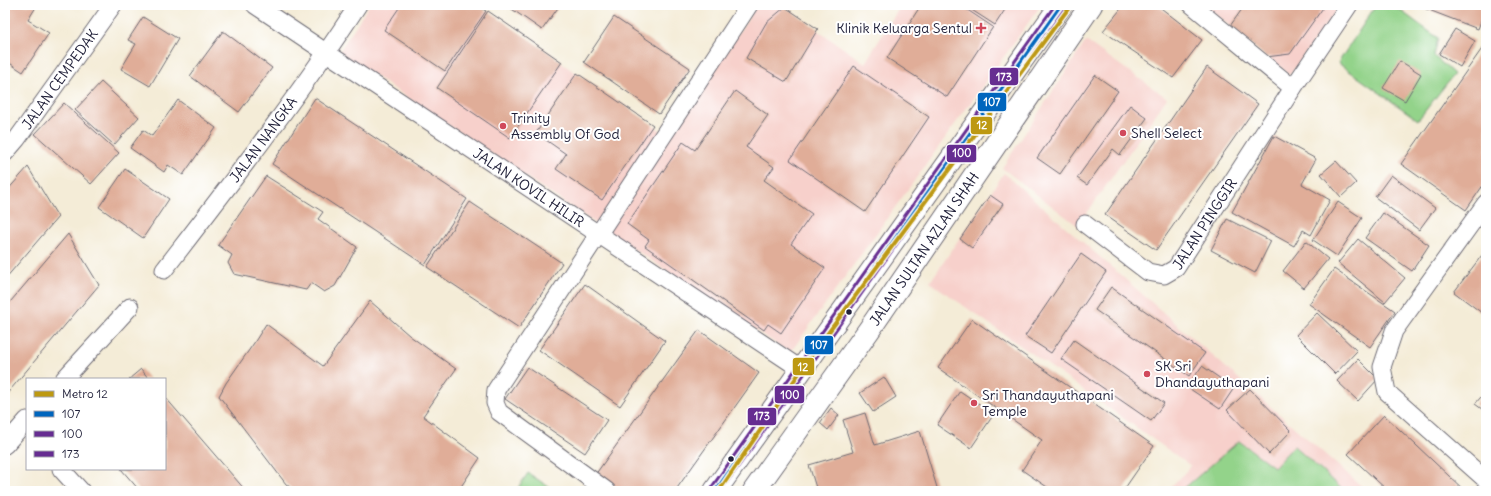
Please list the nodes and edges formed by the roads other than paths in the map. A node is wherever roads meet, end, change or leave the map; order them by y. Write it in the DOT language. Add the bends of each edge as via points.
graph roads {
  1 [pos="113,5"];
  2 [pos="255,5"];
  3 [pos="358,5"];
  4 [pos="749,5"];
  5 [pos="1061,5"];
  6 [pos="1091,5"];
  7 [pos="1192,5"];
  8 [pos="1349,5"];
  9 [pos="327,53"];
  10 [pos="1293,88"];
  11 [pos="5,153"];
  12 [pos="1486,203"];
  13 [pos="1085,224"];
  14 [pos="599,234"];
  15 [pos="164,270"];
  16 [pos="130,307"];
  17 [pos="802,370"];
  18 [pos="65,378"];
  19 [pos="25,426"];
  20 [pos="5,445"];
  21 [pos="62,470"];
  22 [pos="1486,480"];
  23 [pos="82,491"];
  24 [pos="607,491"];
  25 [pos="715,491"];
  26 [pos="754,491"];
  1 -- 11 [label="street, JALAN CEMPEDAK"];
  2 -- 9 [label="street, JALAN KOVIL HILIR"];
  3 -- 9 [label="street, JALAN NANGKA"];
  4 -- 14 [label="street"];
  5 -- 17 [label="main road, JALAN SULTAN AZLAN SHAH"];
  6 -- 26 [label="main road, JALAN SULTAN AZLAN SHAH" via="869,330"];
  7 -- 10 [label="street"];
  8 -- 10 [label="street, JALAN PINGGIR"];
  9 -- 14 [label="street, JALAN KOVIL HILIR"];
  9 -- 15 [label="street, JALAN NANGKA" via="253,155"];
  10 -- 13 [label="street, JALAN PINGGIR" via="1176,268 1164,274 1148,272"];
  12 -- 22 [label="street" via="1394,331 1382,367 1387,392"];
  14 -- 17 [label="street, JALAN KOVIL HILIR"];
  14 -- 24 [label="street" via="496,390 495,403 499,412"];
  16 -- 18 [label="street"];
  17 -- 25 [label="main road, JALAN SULTAN AZLAN SHAH"];
  19 -- 20 [label="street"];
  21 -- 23 [label="street"];
}
